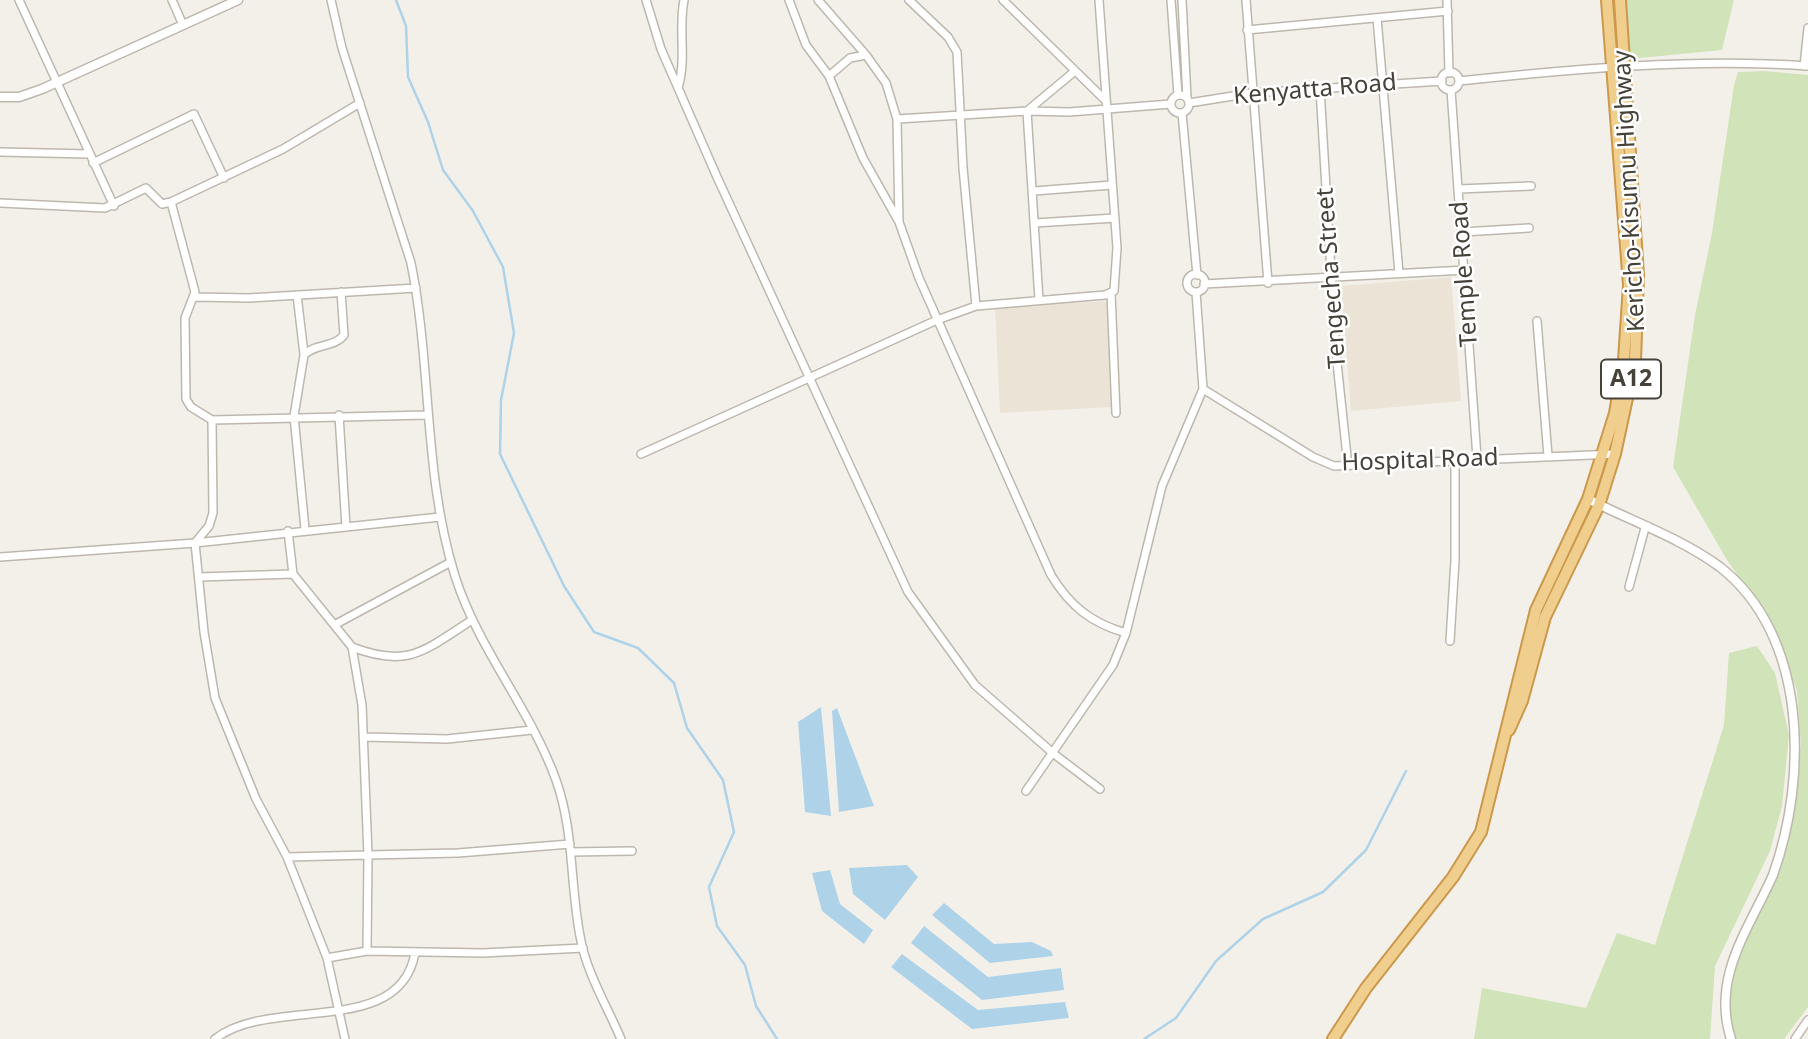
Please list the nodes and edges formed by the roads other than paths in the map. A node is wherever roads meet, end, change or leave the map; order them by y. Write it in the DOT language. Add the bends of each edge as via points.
graph roads {
  1 [pos="19,0"];
  2 [pos="172,0"];
  3 [pos="238,0"];
  4 [pos="331,0"];
  5 [pos="646,0"];
  6 [pos="684,0"];
  7 [pos="789,0"];
  8 [pos="818,0"];
  9 [pos="909,0"];
  10 [pos="1003,0"];
  11 [pos="1099,0"];
  12 [pos="1171,0"];
  13 [pos="1182,0"];
  14 [pos="1246,0"];
  15 [pos="1447,0"];
  16 [pos="1607,0"];
  17 [pos="1620,0"];
  18 [pos="1448,11"];
  19 [pos="1377,18"];
  20 [pos="183,25"];
  21 [pos="1808,28"];
  22 [pos="1247,30"];
  23 [pos="866,55"];
  24 [pos="1806,66"];
  25 [pos="1612,68"];
  26 [pos="1625,68"];
  27 [pos="1075,71"];
  28 [pos="1449,73"];
  29 [pos="829,76"];
  30 [pos="1441,81"];
  31 [pos="1459,81"];
  32 [pos="1382,83"];
  33 [pos="55,84"];
  34 [pos="678,89"];
  35 [pos="1320,89"];
  36 [pos="1451,90"];
  37 [pos="1252,93"];
  38 [pos="1178,95"];
  39 [pos="0,97"];
  40 [pos="1105,100"];
  41 [pos="1188,100"];
  42 [pos="360,103"];
  43 [pos="1171,104"];
  44 [pos="1105,109"];
  45 [pos="1027,111"];
  46 [pos="1182,113"];
  47 [pos="961,115"];
  48 [pos="897,119"];
  49 [pos="0,152"];
  50 [pos="89,154"];
  51 [pos="93,163"];
  52 [pos="224,178"];
  53 [pos="1112,185"];
  54 [pos="1531,186"];
  55 [pos="1459,189"];
  56 [pos="1034,191"];
  57 [pos="171,202"];
  58 [pos="0,203"];
  59 [pos="114,206"];
  60 [pos="1115,218"];
  61 [pos="899,222"];
  62 [pos="1035,223"];
  63 [pos="1529,228"];
  64 [pos="1463,232"];
  65 [pos="1466,270"];
  66 [pos="1399,273"];
  67 [pos="1197,275"];
  68 [pos="1333,279"];
  69 [pos="1268,283"];
  70 [pos="1204,284"];
  71 [pos="416,288"];
  72 [pos="341,292"];
  73 [pos="1196,292"];
  74 [pos="1111,293"];
  75 [pos="297,295"];
  76 [pos="195,297"];
  77 [pos="1039,300"];
  78 [pos="976,306"];
  79 [pos="937,320"];
  80 [pos="1537,320"];
  81 [pos="304,355"];
  82 [pos="810,377"];
  83 [pos="1203,389"];
  84 [pos="1116,413"];
  85 [pos="339,415"];
  86 [pos="427,415"];
  87 [pos="294,416"];
  88 [pos="212,420"];
  89 [pos="641,454"];
  90 [pos="1609,454"];
  91 [pos="1548,456"];
  92 [pos="1477,458"];
  93 [pos="1455,460"];
  94 [pos="1348,466"];
  95 [pos="1588,499"];
  96 [pos="1599,505"];
  97 [pos="440,517"];
  98 [pos="346,527"];
  99 [pos="1645,528"];
  100 [pos="305,529"];
  101 [pos="288,531"];
  102 [pos="195,543"];
  103 [pos="0,557"];
  104 [pos="451,562"];
  105 [pos="293,574"];
  106 [pos="199,578"];
  107 [pos="1629,587"];
  108 [pos="472,621"];
  109 [pos="336,624"];
  110 [pos="1126,634"];
  111 [pos="1450,641"];
  112 [pos="352,647"];
  113 [pos="532,730"];
  114 [pos="1506,736"];
  115 [pos="364,737"];
  116 [pos="1054,754"];
  117 [pos="1100,789"];
  118 [pos="1026,791"];
  119 [pos="570,848"];
  120 [pos="632,851"];
  121 [pos="368,855"];
  122 [pos="287,857"];
  123 [pos="583,948"];
  124 [pos="367,951"];
  125 [pos="415,953"];
  126 [pos="327,958"];
  127 [pos="338,1011"];
  128 [pos="1808,1020"];
  129 [pos="1729,1037"];
  130 [pos="215,1039"];
  131 [pos="345,1039"];
  132 [pos="621,1039"];
  133 [pos="1333,1039"];
  134 [pos="1795,1039"];
  1 -- 33 [label="street"];
  2 -- 20 [label="street"];
  3 -- 20 [label="street"];
  4 -- 42 [label="street"];
  5 -- 34 [label="street"];
  6 -- 34 [label="street" via="685,57"];
  7 -- 29 [label="street" via="806,45"];
  8 -- 23 [label="street"];
  9 -- 47 [label="street" via="948,37 957,52"];
  10 -- 27 [label="street"];
  11 -- 40 [label="street"];
  12 -- 38 [label="street"];
  13 -- 41 [label="street"];
  14 -- 22 [label="street"];
  15 -- 18 [label="street"];
  16 -- 25 [label="highway, Kericho-Kisumu Highway / A12"];
  17 -- 26 [label="highway, Kericho-Kisumu Highway / A12"];
  18 -- 19 [label="street"];
  18 -- 28 [label="street"];
  19 -- 22 [label="street"];
  19 -- 32 [label="street"];
  20 -- 33 [label="street"];
  21 -- 24 [label="street"];
  22 -- 37 [label="street"];
  23 -- 29 [label="street" via="850,58"];
  23 -- 48 [label="street" via="886,83"];
  24 -- 26 [label="street" via="1728,62"];
  25 -- 26 [label="street"];
  25 -- 31 [label="street"];
  25 -- 90 [label="highway, Kericho-Kisumu Highway / A12" via="1629,285 1624,360"];
  26 -- 90 [label="highway, Kericho-Kisumu Highway / A12" via="1639,323 1635,361"];
  27 -- 40 [label="street"];
  27 -- 45 [label="street"];
  28 -- 30 [label="street"];
  28 -- 31 [label="street"];
  29 -- 61 [label="street" via="863,158"];
  30 -- 32 [label="street, Kenyatta Road"];
  30 -- 36 [label="street"];
  31 -- 36 [label="street"];
  32 -- 35 [label="street, Kenyatta Road"];
  32 -- 66 [label="street"];
  33 -- 39 [label="street"];
  33 -- 50 [label="street"];
  34 -- 82 [label="street"];
  35 -- 37 [label="street, Kenyatta Road"];
  35 -- 68 [label="street, Tengecha Street"];
  36 -- 55 [label="street, Temple Road"];
  37 -- 41 [label="street, Kenyatta Road"];
  37 -- 69 [label="street"];
  38 -- 41 [label="street"];
  38 -- 43 [label="street"];
  40 -- 44 [label="street"];
  41 -- 46 [label="street"];
  42 -- 52 [label="street"];
  42 -- 71 [label="street" via="405,236"];
  43 -- 44 [label="street"];
  43 -- 46 [label="street"];
  44 -- 45 [label="street"];
  44 -- 53 [label="street"];
  45 -- 47 [label="street"];
  45 -- 56 [label="street"];
  46 -- 67 [label="street"];
  47 -- 48 [label="street"];
  47 -- 78 [label="street"];
  48 -- 61 [label="street"];
  49 -- 50 [label="street"];
  50 -- 51 [label="street"];
  51 -- 52 [label="street" via="194,114"];
  51 -- 59 [label="street"];
  52 -- 57 [label="street"];
  53 -- 56 [label="street"];
  53 -- 60 [label="street"];
  54 -- 55 [label="street"];
  55 -- 64 [label="street, Temple Road"];
  56 -- 62 [label="street"];
  57 -- 59 [label="street" via="162,204 146,188"];
  57 -- 76 [label="street"];
  58 -- 59 [label="street"];
  60 -- 62 [label="street"];
  60 -- 74 [label="street" via="1117,281"];
  61 -- 79 [label="street"];
  62 -- 77 [label="street"];
  63 -- 64 [label="street"];
  64 -- 65 [label="street, Temple Road"];
  65 -- 66 [label="street"];
  65 -- 92 [label="street, Temple Road"];
  66 -- 68 [label="street"];
  67 -- 70 [label="street"];
  67 -- 73 [label="street" via="1187,282"];
  68 -- 69 [label="street"];
  68 -- 94 [label="street, Tengecha Street"];
  69 -- 70 [label="street"];
  70 -- 73 [label="street"];
  71 -- 72 [label="street"];
  71 -- 86 [label="street"];
  72 -- 75 [label="street"];
  72 -- 81 [label="street" via="344,335 339,342"];
  73 -- 83 [label="street"];
  74 -- 77 [label="street"];
  74 -- 84 [label="street"];
  75 -- 76 [label="street"];
  75 -- 81 [label="street"];
  76 -- 88 [label="street" via="185,317 186,399"];
  77 -- 78 [label="street"];
  78 -- 79 [label="street"];
  79 -- 82 [label="street"];
  79 -- 110 [label="street" via="1060,589 1093,621"];
  80 -- 91 [label="street"];
  81 -- 87 [label="street"];
  82 -- 89 [label="street"];
  82 -- 116 [label="street" via="917,607 975,685"];
  83 -- 94 [label="street, Hospital Road" via="1312,457"];
  83 -- 110 [label="street" via="1162,486"];
  85 -- 86 [label="street"];
  85 -- 87 [label="street"];
  85 -- 98 [label="street"];
  86 -- 97 [label="street"];
  87 -- 88 [label="street"];
  87 -- 100 [label="street"];
  88 -- 102 [label="street" via="213,513"];
  90 -- 91 [label="street, Hospital Road"];
  90 -- 95 [label="highway, Kericho-Kisumu Highway / A12"];
  90 -- 96 [label="highway, Kericho-Kisumu Highway / A12"];
  91 -- 92 [label="street, Hospital Road"];
  92 -- 93 [label="street, Hospital Road"];
  93 -- 94 [label="street, Hospital Road"];
  93 -- 111 [label="street"];
  95 -- 96 [label="street"];
  95 -- 114 [label="highway, Kericho-Kisumu Highway / A12" via="1536,610"];
  96 -- 99 [label="street"];
  96 -- 114 [label="highway, Kericho-Kisumu Highway / A12" via="1545,617 1519,709"];
  97 -- 98 [label="street"];
  97 -- 104 [label="street"];
  98 -- 100 [label="street"];
  99 -- 107 [label="street"];
  99 -- 129 [label="street" via="1706,557 1740,585 1765,615 1795,691 1799,751 1791,820 1773,873 1726,977"];
  100 -- 101 [label="street"];
  101 -- 102 [label="street"];
  101 -- 105 [label="street"];
  102 -- 103 [label="street"];
  102 -- 106 [label="street"];
  104 -- 108 [label="street"];
  104 -- 109 [label="street"];
  105 -- 106 [label="street"];
  105 -- 109 [label="street"];
  106 -- 122 [label="street" via="215,698 256,799"];
  108 -- 112 [label="street" via="407,657 381,656"];
  108 -- 113 [label="street"];
  109 -- 112 [label="street"];
  110 -- 116 [label="street" via="1098,691"];
  112 -- 115 [label="street"];
  113 -- 115 [label="street" via="447,739"];
  113 -- 119 [label="street" via="556,779"];
  114 -- 133 [label="highway, Kericho-Kisumu Highway / A12" via="1487,811 1471,851 1366,988"];
  115 -- 121 [label="street"];
  116 -- 117 [label="street"];
  116 -- 118 [label="street"];
  119 -- 120 [label="street"];
  119 -- 121 [label="street"];
  119 -- 123 [label="street"];
  121 -- 122 [label="street"];
  121 -- 124 [label="street"];
  122 -- 126 [label="street"];
  123 -- 125 [label="street"];
  123 -- 132 [label="street"];
  124 -- 125 [label="street"];
  124 -- 126 [label="street"];
  125 -- 127 [label="street" via="413,969 401,988 368,1006"];
  126 -- 127 [label="street"];
  127 -- 130 [label="street" via="254,1024"];
  127 -- 131 [label="street"];
  128 -- 134 [label="street"];
}
